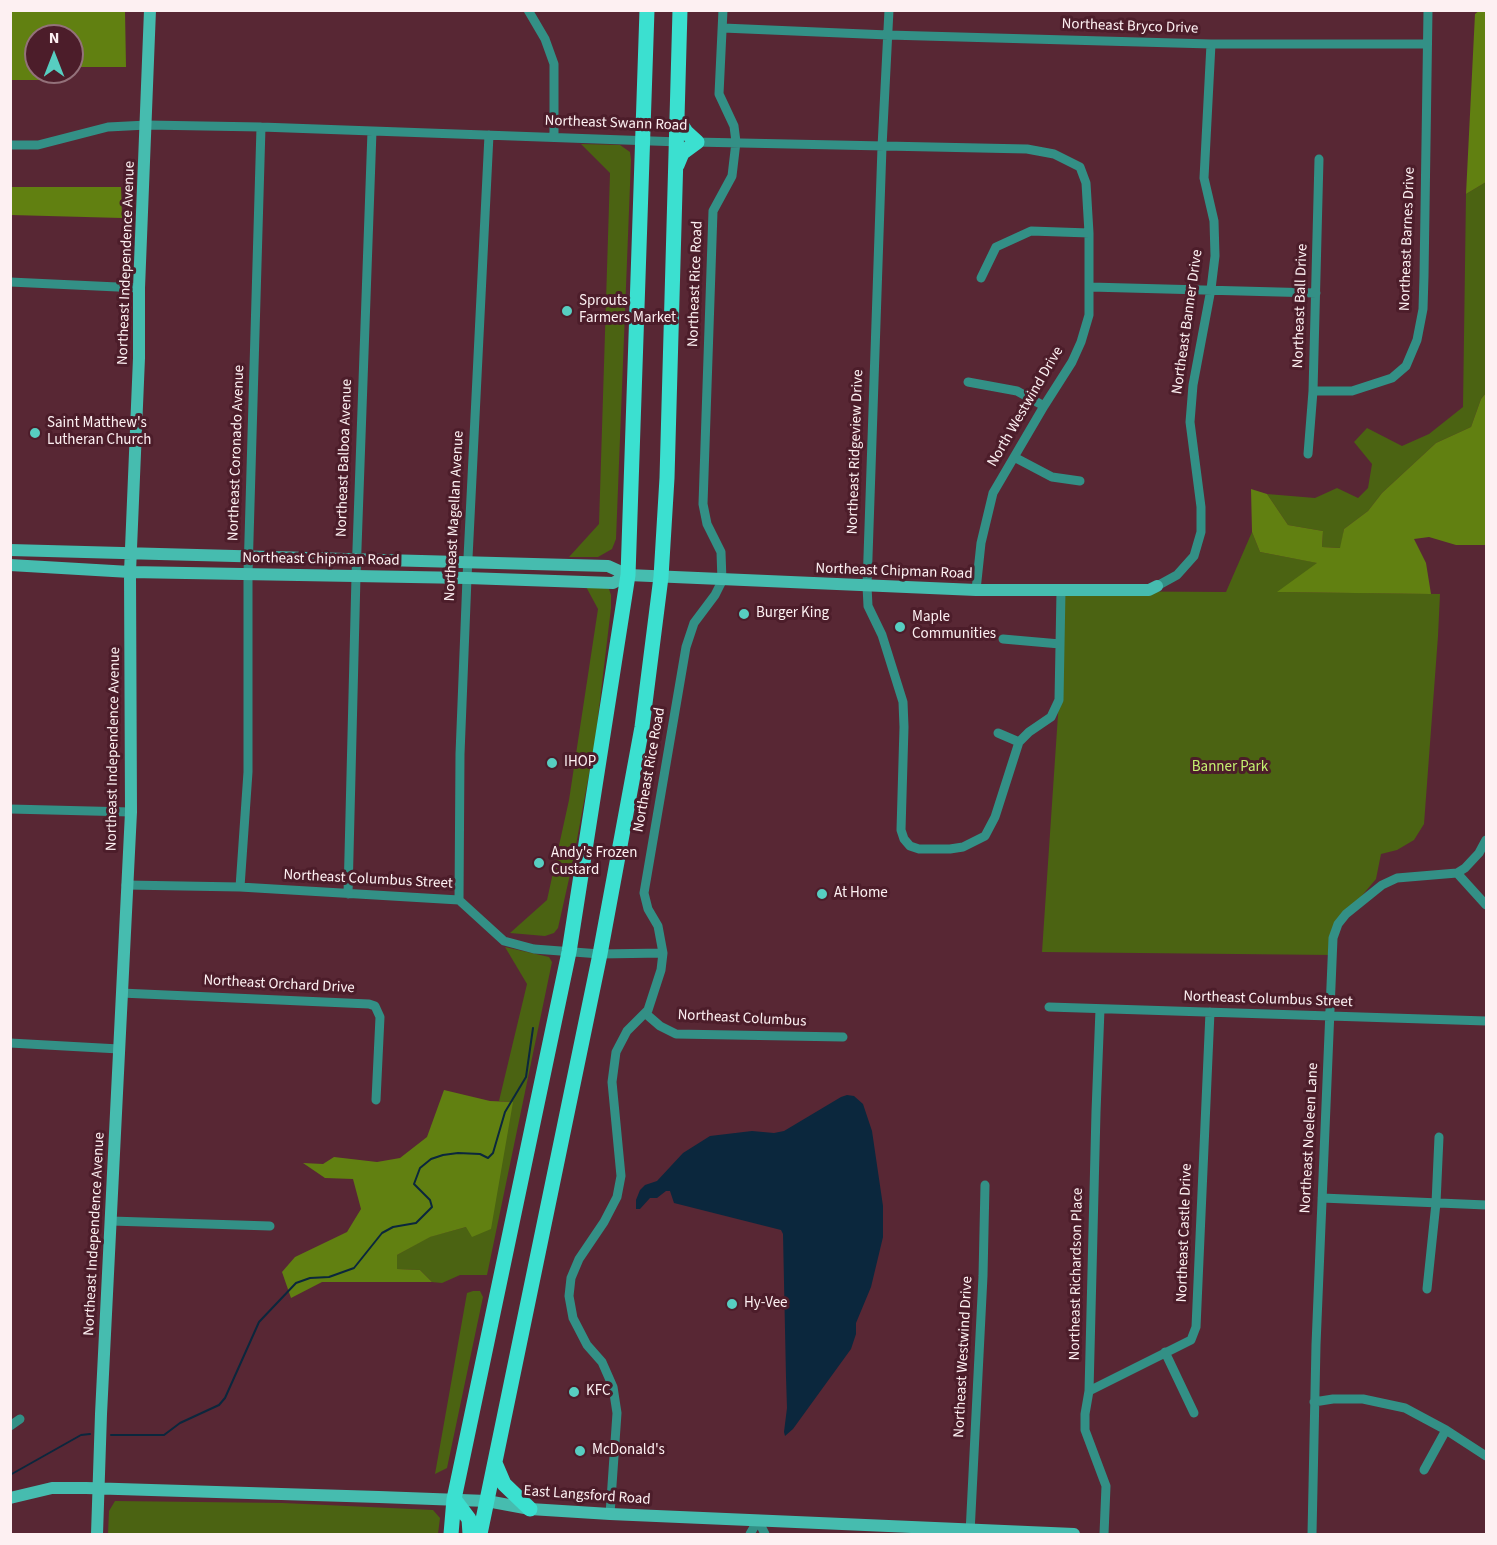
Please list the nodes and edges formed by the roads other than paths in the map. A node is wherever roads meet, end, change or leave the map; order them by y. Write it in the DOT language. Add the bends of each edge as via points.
graph roads {
  1 [pos="150,10"];
  2 [pos="528,10"];
  3 [pos="647,10"];
  4 [pos="680,10"];
  5 [pos="723,10"];
  6 [pos="889,10"];
  7 [pos="1428,10"];
  8 [pos="723,28"];
  9 [pos="888,35"];
  10 [pos="1211,44"];
  11 [pos="1427,44"];
  12 [pos="676,118"];
  13 [pos="147,125"];
  14 [pos="261,127"];
  15 [pos="372,132"];
  16 [pos="489,135"];
  17 [pos="554,137"];
  18 [pos="643,141"];
  19 [pos="676,142"];
  20 [pos="697,142"];
  21 [pos="736,142"];
  22 [pos="10,145"];
  23 [pos="882,147"];
  24 [pos="1319,159"];
  25 [pos="1080,167"];
  26 [pos="675,171"];
  27 [pos="1089,233"];
  28 [pos="981,278"];
  29 [pos="10,282"];
  30 [pos="1090,287"];
  31 [pos="139,288"];
  32 [pos="1211,289"];
  33 [pos="1316,293"];
  34 [pos="968,382"];
  35 [pos="1313,391"];
  36 [pos="1044,406"];
  37 [pos="1308,454"];
  38 [pos="1014,458"];
  39 [pos="1080,481"];
  40 [pos="10,550"];
  41 [pos="131,552"];
  42 [pos="249,558"];
  43 [pos="356,560"];
  44 [pos="467,563"];
  45 [pos="537,564"];
  46 [pos="10,565"];
  47 [pos="130,572"];
  48 [pos="248,573"];
  49 [pos="628,575"];
  50 [pos="356,576"];
  51 [pos="661,577"];
  52 [pos="466,578"];
  53 [pos="537,580"];
  54 [pos="722,581"];
  55 [pos="867,586"];
  56 [pos="1157,586"];
  57 [pos="976,590"];
  58 [pos="1061,591"];
  59 [pos="1003,639"];
  60 [pos="1060,644"];
  61 [pos="998,733"];
  62 [pos="1019,742"];
  63 [pos="10,809"];
  64 [pos="131,812"];
  65 [pos="1486,840"];
  66 [pos="1457,873"];
  67 [pos="126,885"];
  68 [pos="240,887"];
  69 [pos="348,894"];
  70 [pos="459,900"];
  71 [pos="1486,905"];
  72 [pos="569,952"];
  73 [pos="663,953"];
  74 [pos="600,954"];
  75 [pos="121,993"];
  76 [pos="1049,1008"];
  77 [pos="1100,1009"];
  78 [pos="1210,1012"];
  79 [pos="645,1013"];
  80 [pos="1331,1017"];
  81 [pos="1486,1021"];
  82 [pos="843,1037"];
  83 [pos="10,1043"];
  84 [pos="119,1050"];
  85 [pos="376,1100"];
  86 [pos="1439,1137"];
  87 [pos="985,1185"];
  88 [pos="1322,1198"];
  89 [pos="1436,1203"];
  90 [pos="1486,1205"];
  91 [pos="111,1221"];
  92 [pos="270,1226"];
  93 [pos="1427,1289"];
  94 [pos="1165,1352"];
  95 [pos="1089,1391"];
  96 [pos="1314,1402"];
  97 [pos="1194,1413"];
  98 [pos="20,1419"];
  99 [pos="10,1425"];
  100 [pos="1446,1430"];
  101 [pos="1486,1455"];
  102 [pos="495,1463"];
  103 [pos="1424,1470"];
  104 [pos="99,1488"];
  105 [pos="10,1498"];
  106 [pos="454,1499"];
  107 [pos="487,1501"];
  108 [pos="530,1509"];
  109 [pos="610,1514"];
  110 [pos="758,1520"];
  111 [pos="970,1532"];
  112 [pos="97,1534"];
  113 [pos="451,1534"];
  114 [pos="470,1534"];
  115 [pos="480,1534"];
  116 [pos="750,1534"];
  117 [pos="765,1534"];
  118 [pos="1074,1534"];
  119 [pos="1104,1534"];
  120 [pos="1312,1534"];
  1 -- 13 [label="street, Northeast Independence Avenue"];
  2 -- 17 [label="street" via="554,64"];
  3 -- 18 [label="main road"];
  4 -- 12 [label="main road"];
  5 -- 8 [label="street, Northeast Rice Road"];
  6 -- 9 [label="street, Northeast Ridgeview Drive"];
  7 -- 11 [label="street, Northeast Barnes Drive"];
  8 -- 9 [label="street, Northeast Bryco Drive"];
  8 -- 21 [label="street, Northeast Rice Road" via="720,94 734,126"];
  9 -- 10 [label="street, Northeast Bryco Drive"];
  9 -- 23 [label="street, Northeast Ridgeview Drive"];
  10 -- 11 [label="street, Northeast Bryco Drive"];
  10 -- 32 [label="street, Northeast Banner Drive" via="1204,178 1214,221"];
  11 -- 35 [label="street, Northeast Barnes Drive" via="1423,309 1417,340 1406,366 1392,378 1352,391"];
  12 -- 19 [label="main road"];
  12 -- 20 [label="main road"];
  13 -- 14 [label="street, Northeast Swann Road"];
  13 -- 22 [label="street, Northeast Swann Road" via="108,127 38,145"];
  13 -- 31 [label="street, Northeast Independence Avenue"];
  14 -- 15 [label="street, Northeast Swann Road"];
  14 -- 42 [label="street, Northeast Coronado Avenue"];
  15 -- 16 [label="street, Northeast Swann Road"];
  15 -- 43 [label="street, Northeast Balboa Avenue"];
  16 -- 17 [label="street, Northeast Swann Road"];
  16 -- 44 [label="street, Northeast Magellan Avenue"];
  17 -- 18 [label="street, Northeast Swann Road"];
  18 -- 19 [label="street, Northeast Swann Road"];
  18 -- 49 [label="main road"];
  19 -- 20 [label="street, Northeast Swann Road"];
  19 -- 26 [label="main road"];
  20 -- 21 [label="street, Northeast Swann Road"];
  20 -- 26 [label="main road" via="682,153"];
  21 -- 23 [label="street, Northeast Swann Road"];
  21 -- 54 [label="street, Northeast Rice Road" via="732,176 713,211 704,492 707,524 721,552"];
  23 -- 25 [label="street, Northeast Swann Road" via="1027,149 1054,154"];
  23 -- 55 [label="street, Northeast Ridgeview Drive"];
  24 -- 33 [label="street, Northeast Ball Drive"];
  25 -- 27 [label="street, North Westwind Drive" via="1086,183"];
  26 -- 51 [label="main road"];
  27 -- 28 [label="street" via="1030,231 996,247"];
  27 -- 30 [label="street, North Westwind Drive"];
  29 -- 31 [label="street"];
  30 -- 32 [label="street"];
  30 -- 36 [label="street, North Westwind Drive" via="1089,315 1081,342"];
  31 -- 41 [label="street, Northeast Independence Avenue" via="140,358"];
  32 -- 33 [label="street"];
  32 -- 56 [label="street, Northeast Banner Drive" via="1190,422 1201,532 1194,556 1177,575"];
  33 -- 35 [label="street, Northeast Ball Drive"];
  34 -- 36 [label="street" via="1017,391"];
  35 -- 37 [label="street, Northeast Ball Drive"];
  36 -- 38 [label="street, North Westwind Drive"];
  38 -- 39 [label="street" via="1052,477"];
  38 -- 57 [label="street, North Westwind Drive" via="993,493 981,543"];
  40 -- 41 [label="street, Northeast Chipman Road"];
  41 -- 42 [label="street, Northeast Chipman Road"];
  41 -- 47 [label="street, Northeast Independence Avenue"];
  42 -- 43 [label="street, Northeast Chipman Road"];
  42 -- 48 [label="street, Northeast Coronado Avenue"];
  43 -- 44 [label="street, Northeast Chipman Road"];
  43 -- 50 [label="street, Northeast Balboa Avenue"];
  44 -- 45 [label="street, Northeast Chipman Road"];
  44 -- 52 [label="street, Northeast Magellan Avenue"];
  45 -- 49 [label="street, Northeast Chipman Road" via="608,566"];
  45 -- 53 [label="street"];
  46 -- 47 [label="street, Northeast Chipman Road"];
  47 -- 48 [label="street, Northeast Chipman Road"];
  47 -- 64 [label="street, Northeast Independence Avenue"];
  48 -- 50 [label="street, Northeast Chipman Road"];
  48 -- 68 [label="street, Northeast Coronado Avenue" via="248,772"];
  49 -- 51 [label="street, Northeast Chipman Road"];
  49 -- 53 [label="street, Northeast Chipman Road" via="613,583"];
  49 -- 72 [label="main road"];
  50 -- 52 [label="street, Northeast Chipman Road"];
  50 -- 69 [label="street, Northeast Balboa Avenue"];
  51 -- 54 [label="street, Northeast Chipman Road"];
  51 -- 74 [label="main road" via="642,727"];
  52 -- 53 [label="street, Northeast Chipman Road"];
  52 -- 70 [label="street, Northeast Magellan Avenue"];
  54 -- 55 [label="street, Northeast Chipman Road"];
  54 -- 73 [label="street, Northeast Rice Road" via="694,623 686,647 645,887"];
  55 -- 57 [label="street, Northeast Chipman Road"];
  55 -- 62 [label="street, Northeast Ridgeview Drive" via="868,606 882,635 903,702 901,830 910,846 950,849 985,836"];
  56 -- 58 [label="street, Northeast Chipman Road" via="1149,590"];
  57 -- 58 [label="street, Northeast Chipman Road"];
  58 -- 60 [label="street"];
  59 -- 60 [label="street"];
  60 -- 62 [label="street" via="1059,700 1051,717"];
  61 -- 62 [label="street"];
  63 -- 64 [label="street"];
  64 -- 67 [label="street, Northeast Independence Avenue"];
  65 -- 66 [label="street" via="1466,868"];
  66 -- 71 [label="street"];
  66 -- 80 [label="street, Northeast Noeleen Lane" via="1397,878 1346,914 1334,938"];
  67 -- 68 [label="street, Northeast Columbus Street"];
  67 -- 75 [label="street, Northeast Independence Avenue"];
  68 -- 69 [label="street, Northeast Columbus Street"];
  69 -- 70 [label="street, Northeast Columbus Street"];
  70 -- 72 [label="street, Northeast Columbus Street" via="504,941"];
  72 -- 74 [label="street, Northeast Columbus Street"];
  72 -- 106 [label="main road"];
  73 -- 74 [label="street, Northeast Columbus Street"];
  73 -- 79 [label="street, Northeast Rice Road"];
  74 -- 102 [label="main road"];
  75 -- 84 [label="street, Northeast Independence Avenue"];
  75 -- 85 [label="street, Northeast Orchard Drive" via="375,1006 380,1017"];
  76 -- 77 [label="street, Northeast Columbus Street"];
  77 -- 78 [label="street, Northeast Columbus Street"];
  77 -- 95 [label="street, Northeast Richardson Place"];
  78 -- 80 [label="street, Northeast Columbus Street"];
  78 -- 94 [label="street, Northeast Castle Drive" via="1196,1327 1191,1340"];
  79 -- 82 [label="street, Northeast Columbus" via="676,1034"];
  79 -- 109 [label="street, Northeast Rice Road" via="627,1031 616,1053 612,1082 621,1176 617,1197 579,1259 569,1296 573,1318 587,1346 602,1362 613,1387 617,1413"];
  80 -- 81 [label="street, Northeast Columbus Street"];
  80 -- 88 [label="street, Northeast Noeleen Lane"];
  83 -- 84 [label="street"];
  84 -- 91 [label="street, Northeast Independence Avenue"];
  86 -- 89 [label="street"];
  87 -- 111 [label="street, Northeast Westwind Drive"];
  88 -- 89 [label="street"];
  88 -- 96 [label="street, Northeast Noeleen Lane"];
  89 -- 90 [label="street"];
  89 -- 93 [label="street"];
  91 -- 92 [label="street"];
  91 -- 104 [label="street, Northeast Independence Avenue"];
  94 -- 95 [label="street, Northeast Castle Drive"];
  94 -- 97 [label="street"];
  95 -- 119 [label="street, Northeast Richardson Place" via="1085,1430 1106,1486"];
  96 -- 100 [label="street" via="1363,1399 1386,1403 1405,1408"];
  96 -- 120 [label="street, Northeast Noeleen Lane"];
  98 -- 99 [label="street"];
  100 -- 101 [label="street"];
  100 -- 103 [label="street"];
  102 -- 107 [label="main road"];
  102 -- 108 [label="main road" via="504,1484"];
  104 -- 105 [label="street, East Langsford Road" via="52,1488"];
  104 -- 106 [label="street, East Langsford Road"];
  104 -- 112 [label="street, Northeast Independence Avenue"];
  106 -- 107 [label="street, East Langsford Road"];
  106 -- 113 [label="main road"];
  106 -- 114 [label="main road" via="469,1519"];
  107 -- 108 [label="street, East Langsford Road"];
  107 -- 115 [label="main road"];
  108 -- 109 [label="street, East Langsford Road"];
  109 -- 110 [label="street, East Langsford Road"];
  110 -- 111 [label="street, East Langsford Road"];
  110 -- 116 [label="street"];
  110 -- 117 [label="street"];
  111 -- 118 [label="street, East Langsford Road"];
}
